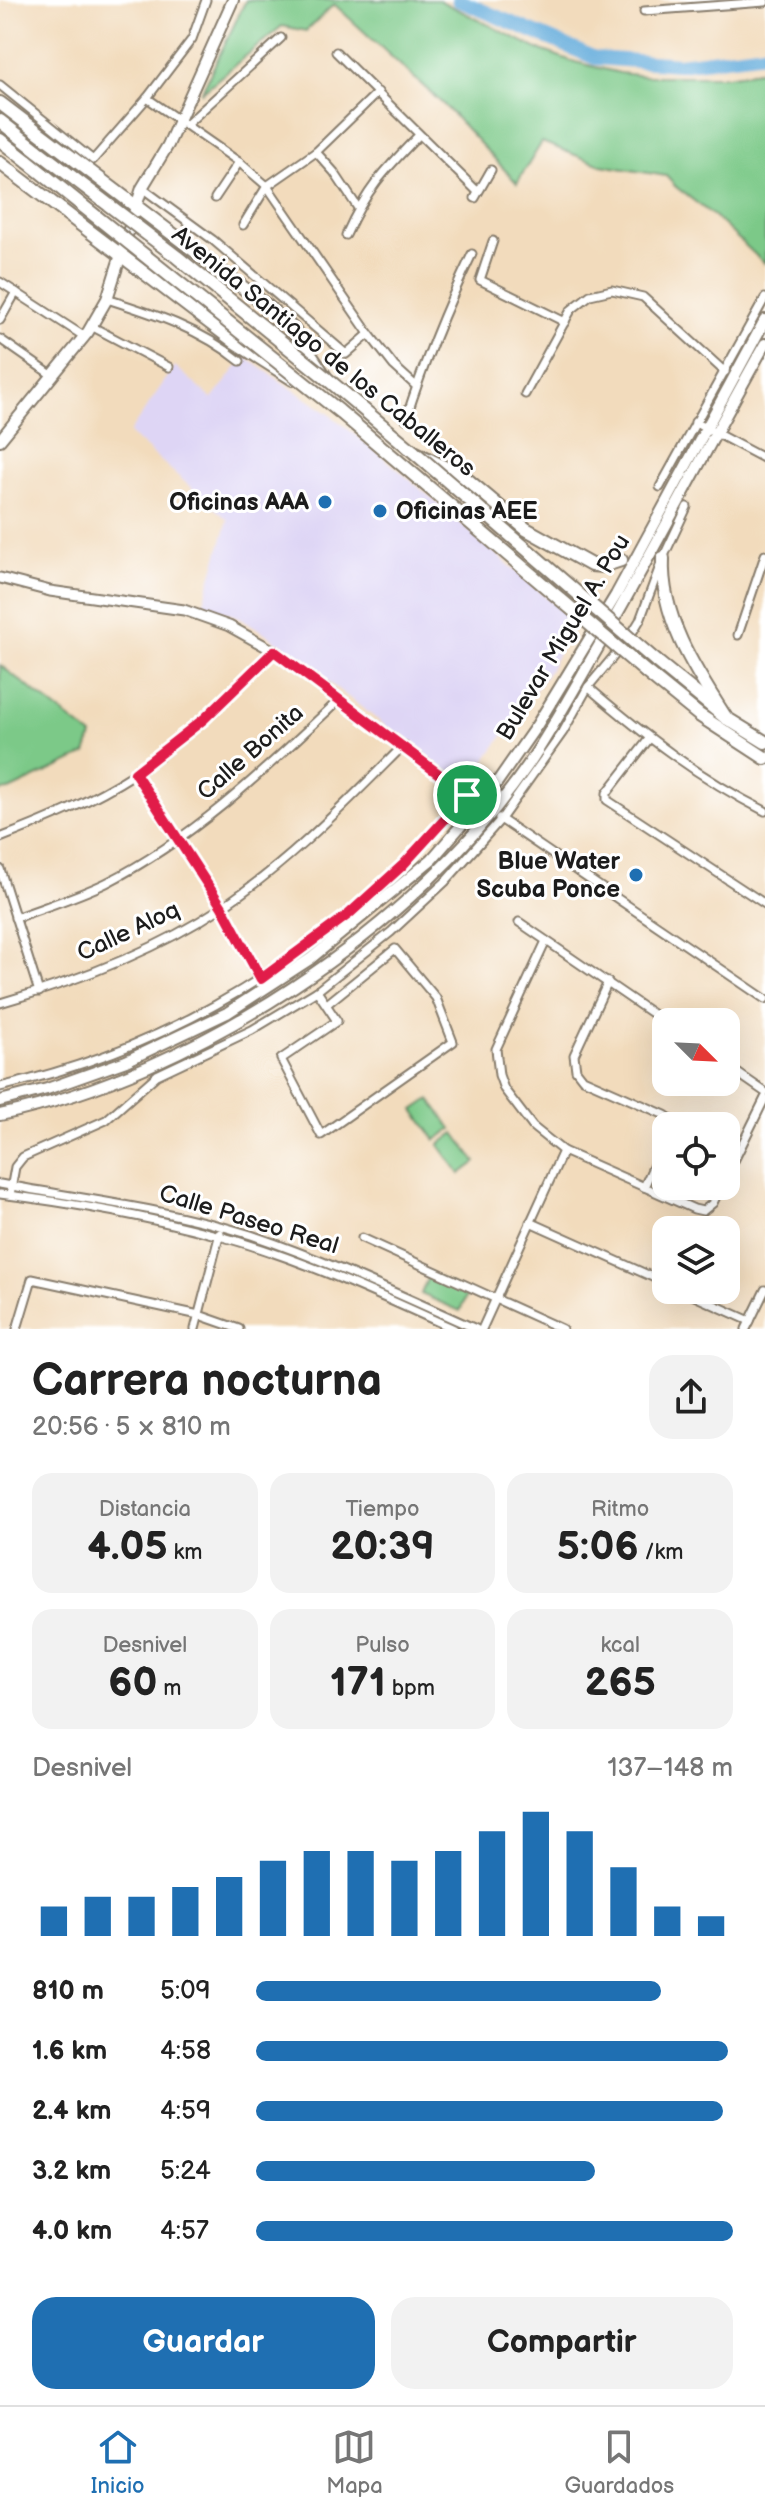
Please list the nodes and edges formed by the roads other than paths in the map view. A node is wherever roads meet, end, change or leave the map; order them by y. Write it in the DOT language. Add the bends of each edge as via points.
graph roads {
  1 [pos="206,0"];
  2 [pos="233,0"];
  3 [pos="765,2"];
  4 [pos="708,4"];
  5 [pos="644,11"];
  6 [pos="281,38"];
  7 [pos="336,52"];
  8 [pos="0,85"];
  9 [pos="378,92"];
  10 [pos="147,98"];
  11 [pos="0,103"];
  12 [pos="0,121"];
  13 [pos="183,122"];
  14 [pos="419,135"];
  15 [pos="0,140"];
  16 [pos="316,152"];
  17 [pos="239,162"];
  18 [pos="0,163"];
  19 [pos="491,170"];
  20 [pos="267,186"];
  21 [pos="142,188"];
  22 [pos="215,198"];
  23 [pos="135,204"];
  24 [pos="358,208"];
  25 [pos="243,225"];
  26 [pos="346,235"];
  27 [pos="493,241"];
  28 [pos="472,254"];
  29 [pos="120,255"];
  30 [pos="0,282"];
  31 [pos="16,292"];
  32 [pos="765,298"];
  33 [pos="107,299"];
  34 [pos="0,320"];
  35 [pos="765,320"];
  36 [pos="565,322"];
  37 [pos="91,326"];
  38 [pos="369,334"];
  39 [pos="85,337"];
  40 [pos="0,339"];
  41 [pos="765,344"];
  42 [pos="240,361"];
  43 [pos="169,367"];
  44 [pos="725,372"];
  45 [pos="53,376"];
  46 [pos="326,378"];
  47 [pos="416,386"];
  48 [pos="316,392"];
  49 [pos="525,394"];
  50 [pos="406,419"];
  51 [pos="705,427"];
  52 [pos="0,440"];
  53 [pos="414,452"];
  54 [pos="765,459"];
  55 [pos="660,487"];
  56 [pos="687,507"];
  57 [pos="765,554"];
  58 [pos="663,558"];
  59 [pos="621,560"];
  60 [pos="0,578"];
  61 [pos="738,635"];
  62 [pos="274,651"];
  63 [pos="588,687"];
  64 [pos="340,699"];
  65 [pos="726,718"];
  66 [pos="649,739"];
  67 [pos="765,742"];
  68 [pos="404,745"];
  69 [pos="765,758"];
  70 [pos="135,773"];
  71 [pos="467,795"];
  72 [pos="480,805"];
  73 [pos="765,811"];
  74 [pos="496,815"];
  75 [pos="0,838"];
  76 [pos="178,840"];
  77 [pos="0,869"];
  78 [pos="765,904"];
  79 [pos="222,907"];
  80 [pos="15,918"];
  81 [pos="519,922"];
  82 [pos="546,941"];
  83 [pos="261,979"];
  84 [pos="608,982"];
  85 [pos="317,991"];
  86 [pos="39,992"];
  87 [pos="765,999"];
  88 [pos="0,1003"];
  89 [pos="327,1004"];
  90 [pos="652,1013"];
  91 [pos="740,1075"];
  92 [pos="0,1087"];
  93 [pos="765,1092"];
  94 [pos="765,1098"];
  95 [pos="0,1101"];
  96 [pos="658,1112"];
  97 [pos="0,1115"];
  98 [pos="740,1149"];
  99 [pos="563,1151"];
  100 [pos="652,1169"];
  101 [pos="0,1184"];
  102 [pos="12,1186"];
  103 [pos="644,1187"];
  104 [pos="652,1190"];
  105 [pos="0,1194"];
  106 [pos="10,1195"];
  107 [pos="676,1200"];
  108 [pos="714,1200"];
  109 [pos="530,1222"];
  110 [pos="220,1231"];
  111 [pos="362,1238"];
  112 [pos="652,1277"];
  113 [pos="765,1290"];
  114 [pos="497,1300"];
  115 [pos="708,1304"];
  116 [pos="199,1315"];
  117 [pos="748,1325"];
  118 [pos="17,1329"];
  119 [pos="195,1329"];
  120 [pos="239,1329"];
  121 [pos="454,1329"];
  122 [pos="479,1329"];
  123 [pos="562,1329"];
  1 -- 10 [label="street" via="192,39"];
  2 -- 13 [label="main road"];
  3 -- 4 [label="street"];
  4 -- 5 [label="street"];
  6 -- 13 [label="street"];
  7 -- 9 [label="street"];
  8 -- 10 [label="street" via="93,160"];
  9 -- 14 [label="street"];
  9 -- 16 [label="street"];
  10 -- 13 [label="street"];
  11 -- 23 [label="highway"];
  12 -- 46 [label="highway, Avenida Santiago de los Caballeros, bridge"];
  13 -- 17 [label="street"];
  13 -- 21 [label="main road"];
  14 -- 19 [label="street" via="476,195"];
  14 -- 24 [label="street" via="375,180"];
  15 -- 48 [label="highway, Avenida Santiago de los Caballeros, bridge"];
  16 -- 20 [label="street"];
  16 -- 24 [label="street"];
  17 -- 20 [label="street"];
  17 -- 22 [label="street"];
  18 -- 29 [label="highway"];
  20 -- 25 [label="street"];
  20 -- 38 [label="street"];
  21 -- 23 [label="main road"];
  21 -- 38 [label="street" via="213,240 346,354"];
  23 -- 29 [label="main road"];
  23 -- 46 [label="highway, bridge" via="293,329"];
  24 -- 26 [label="street"];
  27 -- 36 [label="street" via="480,280"];
  28 -- 47 [label="street"];
  29 -- 33 [label="main road"];
  29 -- 48 [label="highway, bridge" via="267,364"];
  30 -- 31 [label="street"];
  31 -- 34 [label="street"];
  31 -- 39 [label="street"];
  32 -- 44 [label="street"];
  33 -- 37 [label="main road"];
  33 -- 42 [label="street" via="187,327"];
  35 -- 51 [label="main road, Bulevar Miguel A. Pou"];
  36 -- 44 [label="street" via="590,295 628,292 643,297"];
  36 -- 49 [label="street"];
  37 -- 39 [label="main road"];
  37 -- 43 [label="street"];
  38 -- 47 [label="street"];
  39 -- 45 [label="main road"];
  40 -- 45 [label="street"];
  41 -- 51 [label="main road, Bulevar Miguel A. Pou"];
  44 -- 51 [label="street"];
  45 -- 52 [label="main road"];
  46 -- 53 [label="highway, Avenida Santiago de los Caballeros"];
  47 -- 50 [label="street"];
  48 -- 69 [label="highway, Avenida Santiago de los Caballeros, bridge" via="646,672"];
  51 -- 54 [label="street"];
  51 -- 55 [label="street"];
  51 -- 72 [label="main road, Bulevar Miguel A. Pou" via="616,595 537,725"];
  51 -- 74 [label="main road, Bulevar Miguel A. Pou" via="679,503 566,704"];
  53 -- 59 [label="highway, bridge" via="464,477 526,529 591,565"];
  53 -- 65 [label="highway, Avenida Santiago de los Caballeros, bridge"];
  56 -- 58 [label="street"];
  57 -- 61 [label="street"];
  58 -- 63 [label="street" via="640,620"];
  58 -- 65 [label="highway" via="666,600 685,649"];
  60 -- 62 [label="street" via="50,591 184,610 229,626"];
  62 -- 64 [label="street"];
  62 -- 70 [label="street" via="204,719"];
  63 -- 66 [label="street"];
  63 -- 74 [label="street" via="563,732"];
  64 -- 68 [label="street"];
  64 -- 76 [label="street, Calle Bonita" via="257,777"];
  65 -- 67 [label="highway, Avenida Santiago de los Caballeros"];
  66 -- 73 [label="street" via="710,782"];
  66 -- 78 [label="street" via="607,800"];
  68 -- 71 [label="street"];
  68 -- 79 [label="street, Calle Aloq" via="321,827"];
  70 -- 75 [label="street" via="67,812"];
  70 -- 76 [label="street"];
  71 -- 72 [label="street"];
  71 -- 83 [label="street" via="360,904"];
  72 -- 74 [label="street"];
  72 -- 95 [label="main road, Bulevar Miguel A. Pou" via="412,876 269,988 149,1051"];
  74 -- 85 [label="street" via="426,900"];
  74 -- 87 [label="street"];
  74 -- 97 [label="main road, Bulevar Miguel A. Pou" via="410,896 273,1000 115,1079"];
  76 -- 79 [label="street"];
  76 -- 80 [label="street, Calle Bonita" via="105,884"];
  77 -- 80 [label="street"];
  79 -- 83 [label="street"];
  79 -- 86 [label="street, Calle Aloq" via="147,949"];
  80 -- 86 [label="street"];
  81 -- 82 [label="street"];
  82 -- 84 [label="street"];
  82 -- 99 [label="street" via="498,1045 496,1061 513,1103"];
  83 -- 92 [label="street" via="146,1041"];
  84 -- 90 [label="street"];
  84 -- 96 [label="street" via="574,1055 576,1070 583,1079"];
  85 -- 89 [label="street"];
  85 -- 102 [label="street" via="252,1030 157,1075 106,1120 23,1157"];
  86 -- 88 [label="street, Calle Aloq"];
  89 -- 89 [label="street" via="337,1021 281,1059 321,1135 453,1042 436,998 395,949"];
  91 -- 93 [label="street"];
  94 -- 98 [label="street"];
  99 -- 103 [label="street"];
  99 -- 109 [label="street"];
  100 -- 103 [label="street"];
  101 -- 102 [label="street, Calle Paseo Real"];
  102 -- 106 [label="street"];
  102 -- 110 [label="street, Calle Paseo Real" via="145,1207"];
  103 -- 104 [label="street"];
  105 -- 106 [label="street, Calle Paseo Real"];
  106 -- 110 [label="street, Calle Paseo Real"];
  107 -- 108 [label="street" via="703,1211"];
  109 -- 112 [label="street"];
  109 -- 114 [label="street"];
  110 -- 116 [label="street"];
  110 -- 121 [label="street, Calle Paseo Real"];
  110 -- 122 [label="street, Calle Paseo Real" via="325,1261"];
  111 -- 114 [label="street"];
  113 -- 117 [label="street"];
  114 -- 122 [label="street"];
  114 -- 123 [label="street"];
  115 -- 117 [label="street"];
  116 -- 118 [label="street" via="32,1279"];
  116 -- 119 [label="street"];
  116 -- 120 [label="street"];
}
